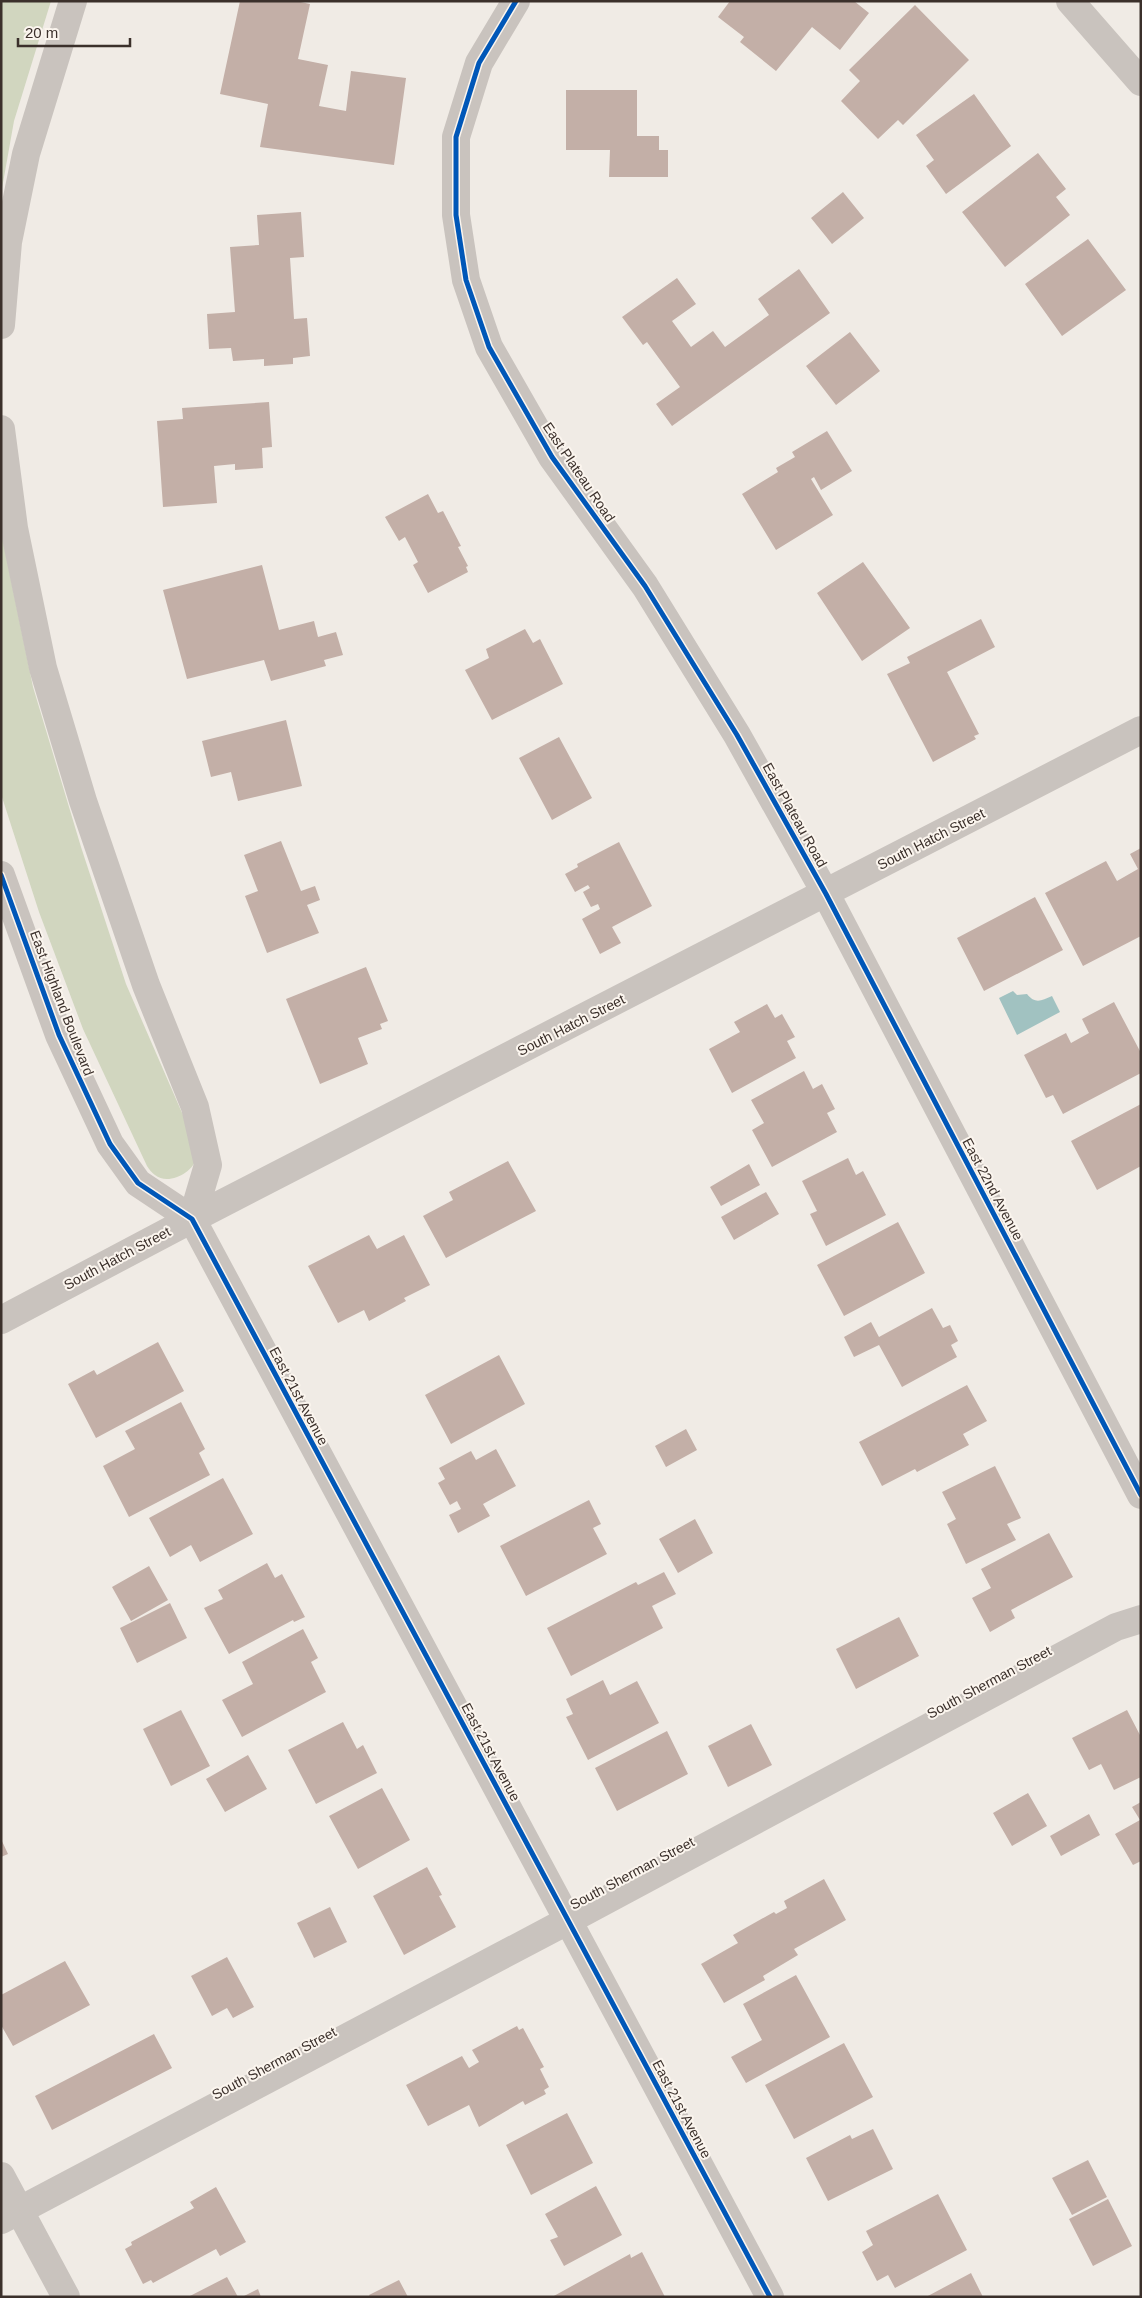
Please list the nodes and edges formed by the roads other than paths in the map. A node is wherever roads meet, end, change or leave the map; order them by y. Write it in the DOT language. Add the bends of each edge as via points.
graph roads {
  1 [pos="74,1"];
  2 [pos="516,1"];
  3 [pos="1070,1"];
  4 [pos="1141,82"];
  5 [pos="1,325"];
  6 [pos="1,429"];
  7 [pos="1141,730"];
  8 [pos="1,875"];
  9 [pos="826,894"];
  10 [pos="192,1219"];
  11 [pos="1,1320"];
  12 [pos="1141,1495"];
  13 [pos="1141,1619"];
  14 [pos="569,1920"];
  15 [pos="1,2176"];
  16 [pos="10,2215"];
  17 [pos="66,2297"];
  18 [pos="770,2297"];
  1 -- 5 [label="street" via="26,154 8,242"];
  2 -- 9 [label="street, East Plateau Road" via="478,63 456,137 456,215 466,280 489,347 552,457 645,586 737,735"];
  3 -- 4 [label="street"];
  6 -- 10 [label="street" via="14,528 43,668 83,801 146,985 195,1108 208,1165"];
  7 -- 9 [label="street, South Hatch Street"];
  8 -- 10 [label="street, East Highland Boulevard" via="59,1035 110,1144 138,1183"];
  9 -- 10 [label="street, South Hatch Street"];
  9 -- 12 [label="street, East 22nd Avenue"];
  10 -- 11 [label="street, South Hatch Street"];
  10 -- 14 [label="street, East 21st Avenue"];
  13 -- 14 [label="street, South Sherman Street" via="1116,1627"];
  14 -- 16 [label="street, South Sherman Street"];
  14 -- 18 [label="street, East 21st Avenue"];
  15 -- 16 [label="street"];
  16 -- 17 [label="street"];
}
